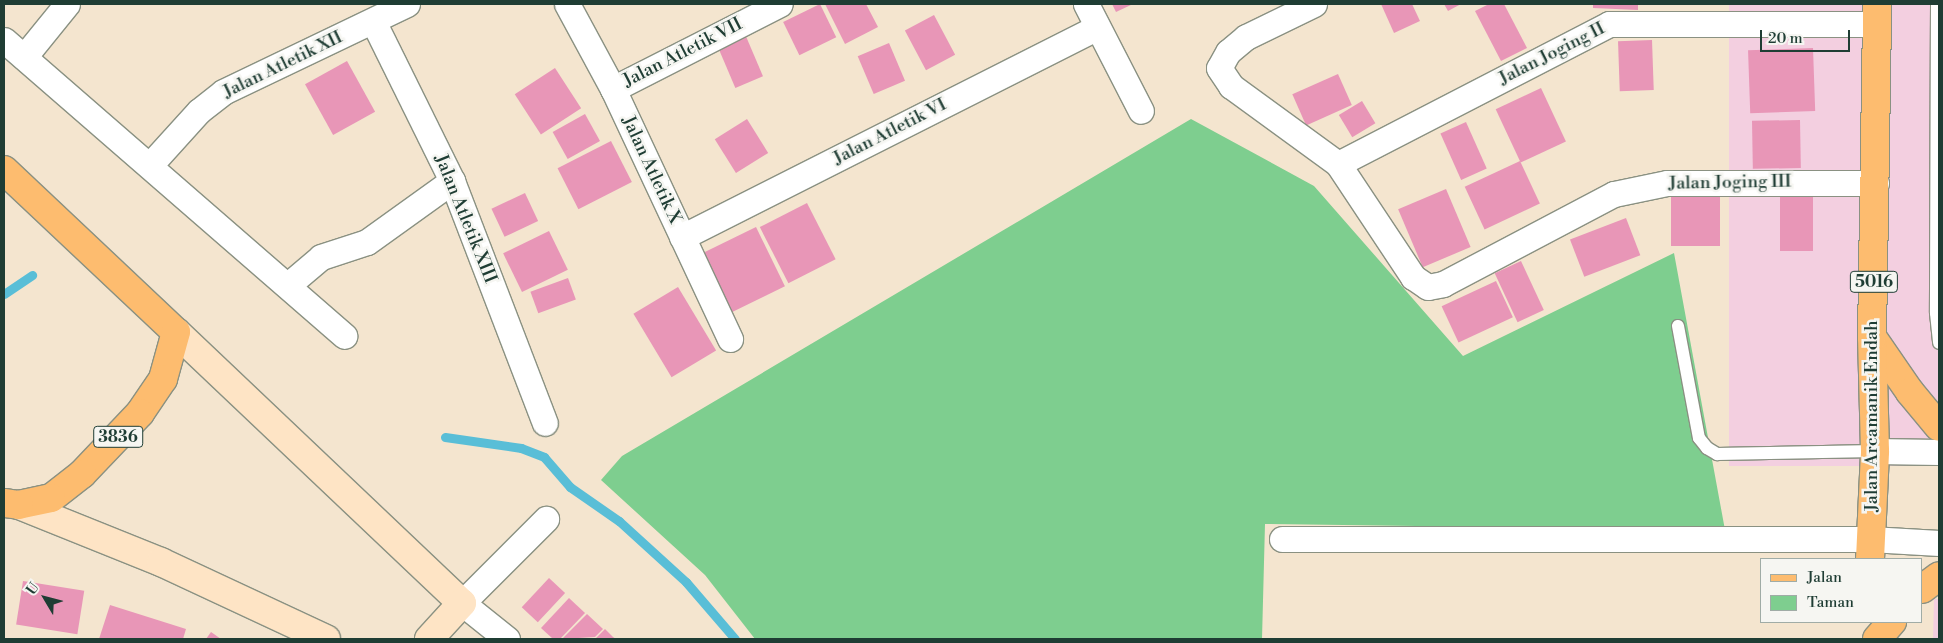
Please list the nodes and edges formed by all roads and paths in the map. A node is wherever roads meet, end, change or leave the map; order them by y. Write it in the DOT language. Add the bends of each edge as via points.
graph roads {
  1 [pos="67,4"];
  2 [pos="407,4"];
  3 [pos="568,4"];
  4 [pos="780,4"];
  5 [pos="1086,4"];
  6 [pos="1314,4"];
  7 [pos="1937,4"];
  8 [pos="737,14"];
  9 [pos="1877,14"];
  10 [pos="373,21"];
  11 [pos="1097,27"];
  12 [pos="4,40"];
  13 [pos="24,57"];
  14 [pos="613,89"];
  15 [pos="1141,111"];
  16 [pos="1338,164"];
  17 [pos="150,165"];
  18 [pos="4,170"];
  19 [pos="452,181"];
  20 [pos="1876,183"];
  21 [pos="682,237"];
  22 [pos="288,285"];
  23 [pos="1678,326"];
  24 [pos="176,332"];
  25 [pos="344,336"];
  26 [pos="1872,337"];
  27 [pos="730,339"];
  28 [pos="1939,343"];
  29 [pos="545,422"];
  30 [pos="1939,427"];
  31 [pos="1875,451"];
  32 [pos="1939,452"];
  33 [pos="11,504"];
  34 [pos="546,519"];
  35 [pos="1282,539"];
  36 [pos="1939,543"];
  37 [pos="1870,549"];
  38 [pos="1939,576"];
  39 [pos="1923,588"];
  40 [pos="462,602"];
  41 [pos="1870,623"];
  42 [pos="1891,623"];
  43 [pos="326,639"];
  44 [pos="429,639"];
  45 [pos="507,639"];
  46 [pos="1870,639"];
  47 [pos="1877,639"];
  1 -- 13 [label="street"];
  2 -- 10 [label="street, Jalan Atletik XII"];
  3 -- 14 [label="street, Jalan Atletik X"];
  4 -- 8 [label="street, Jalan Atletik VII"];
  5 -- 11 [label="street"];
  6 -- 16 [label="street" via="1246,37 1228,52 1219,68 1232,86"];
  7 -- 28 [label="lane" via="1936,313"];
  8 -- 14 [label="street, Jalan Atletik VII"];
  9 -- 16 [label="street, Jalan Joging II" via="1609,24"];
  9 -- 20 [label="main road, Jalan Arcamanik Endah / 5016"];
  10 -- 17 [label="street, Jalan Atletik XII" via="223,92 199,111"];
  10 -- 19 [label="street, Jalan Atletik XIII"];
  11 -- 15 [label="street"];
  11 -- 21 [label="street, Jalan Atletik VI"];
  12 -- 13 [label="street"];
  13 -- 17 [label="street"];
  14 -- 21 [label="street, Jalan Atletik X"];
  16 -- 20 [label="street, Jalan Joging III" via="1413,278 1428,287 1443,284 1614,194 1667,182"];
  17 -- 22 [label="street"];
  18 -- 24 [label="main road"];
  19 -- 22 [label="street" via="366,242 321,257"];
  19 -- 29 [label="street, Jalan Atletik XIII"];
  20 -- 26 [label="main road, Jalan Arcamanik Endah / 5016"];
  21 -- 27 [label="street, Jalan Atletik X"];
  22 -- 25 [label="street"];
  23 -- 31 [label="lane" via="1699,438 1707,448 1717,454"];
  24 -- 33 [label="main road, 3836" via="163,379 117,438 82,474 51,498"];
  24 -- 40 [label="street"];
  26 -- 30 [label="main road" via="1924,412"];
  26 -- 31 [label="main road, Jalan Arcamanik Endah / 5016"];
  31 -- 32 [label="street"];
  31 -- 37 [label="main road, Jalan Arcamanik Endah / 5016"];
  33 -- 43 [label="street" via="161,562"];
  34 -- 40 [label="street"];
  35 -- 37 [label="street"];
  36 -- 37 [label="street"];
  38 -- 39 [label="main road"];
  40 -- 44 [label="street"];
  40 -- 45 [label="street"];
  41 -- 46 [label="main road"];
  42 -- 47 [label="main road"];
}
